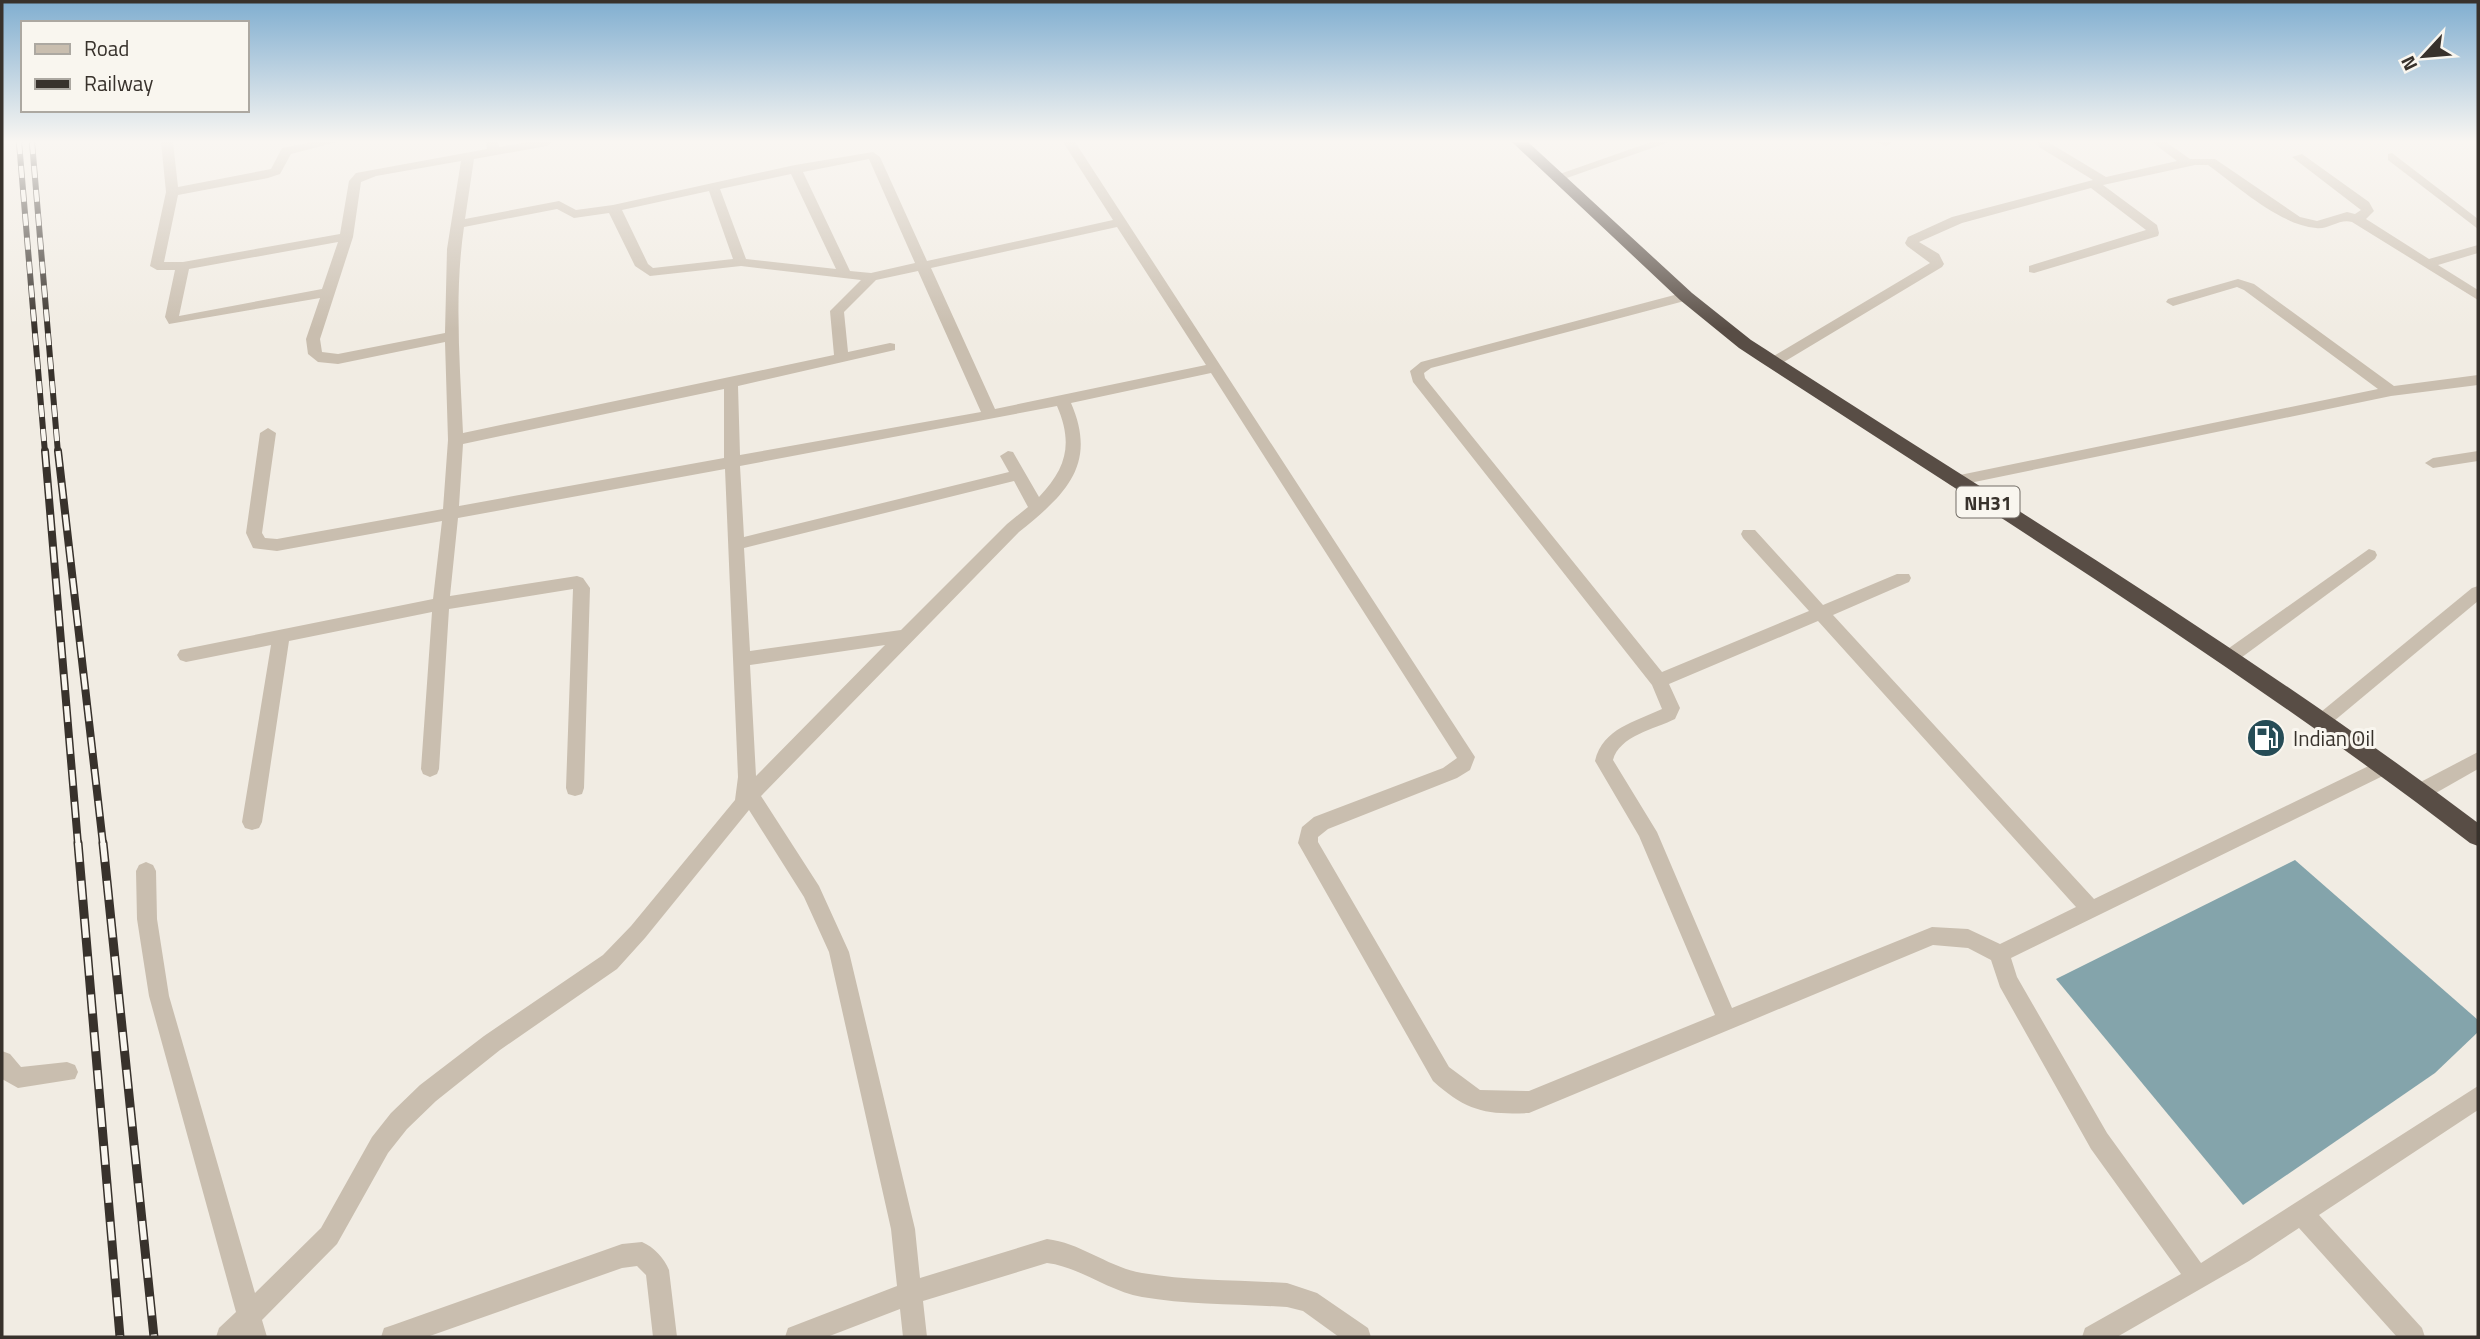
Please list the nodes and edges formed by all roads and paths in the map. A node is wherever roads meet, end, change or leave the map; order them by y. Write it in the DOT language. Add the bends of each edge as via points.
graph roads {
  1 [pos="169,204"];
  2 [pos="351,204"];
  3 [pos="461,204"];
  4 [pos="631,204"];
  5 [pos="720,204"];
  6 [pos="812,204"];
  7 [pos="895,204"];
  8 [pos="1109,204"];
  9 [pos="1590,204"];
  10 [pos="2016,204"];
  11 [pos="2124,204"];
  12 [pos="2275,204"];
  13 [pos="2364,204"];
  14 [pos="2452,204"];
  15 [pos="616,208"];
  16 [pos="2357,219"];
  17 [pos="1120,222"];
  18 [pos="458,224"];
  19 [pos="2478,225"];
  20 [pos="346,237"];
  21 [pos="2478,249"];
  22 [pos="741,262"];
  23 [pos="2430,263"];
  24 [pos="922,265"];
  25 [pos="183,266"];
  26 [pos="2034,269"];
  27 [pos="845,274"];
  28 [pos="871,276"];
  29 [pos="328,292"];
  30 [pos="1687,296"];
  31 [pos="2478,296"];
  32 [pos="2173,302"];
  33 [pos="452,337"];
  34 [pos="890,347"];
  35 [pos="841,358"];
  36 [pos="1772,363"];
  37 [pos="1214,368"];
  38 [pos="2478,380"];
  39 [pos="731,383"];
  40 [pos="2391,391"];
  41 [pos="1062,400"];
  42 [pos="990,415"];
  43 [pos="268,433"];
  44 [pos="456,440"];
  45 [pos="1009,456"];
  46 [pos="2478,456"];
  47 [pos="732,461"];
  48 [pos="2433,463"];
  49 [pos="1019,475"];
  50 [pos="1955,481"];
  51 [pos="1037,508"];
  52 [pos="452,512"];
  53 [pos="1749,534"];
  54 [pos="738,544"];
  55 [pos="2369,555"];
  56 [pos="1903,579"];
  57 [pos="2478,592"];
  58 [pos="441,604"];
  59 [pos="1821,613"];
  60 [pos="281,636"];
  61 [pos="905,636"];
  62 [pos="186,655"];
  63 [pos="2228,658"];
  64 [pos="742,659"];
  65 [pos="1659,681"];
  66 [pos="2322,721"];
  67 [pos="2478,760"];
  68 [pos="2386,766"];
  69 [pos="430,769"];
  70 [pos="575,788"];
  71 [pos="2420,792"];
  72 [pos="747,799"];
  73 [pos="252,822"];
  74 [pos="2478,836"];
  75 [pos="146,871"];
  76 [pos="2091,910"];
  77 [pos="2000,954"];
  78 [pos="1727,1020"];
  79 [pos="2,1061"];
  80 [pos="67,1072"];
  81 [pos="2478,1097"];
  82 [pos="2302,1214"];
  83 [pos="2198,1278"];
  84 [pos="909,1293"];
  85 [pos="252,1326"];
  86 [pos="228,1337"];
  87 [pos="393,1337"];
  88 [pos="665,1337"];
  89 [pos="797,1337"];
  90 [pos="915,1337"];
  91 [pos="1359,1337"];
  92 [pos="2094,1337"];
  93 [pos="2413,1337"];
  1 -- 25 [label="street" via="157,267"];
  2 -- 20 [label="street"];
  3 -- 18 [label="street"];
  4 -- 15 [label="street"];
  5 -- 22 [label="street"];
  6 -- 27 [label="street"];
  7 -- 24 [label="street"];
  8 -- 17 [label="street"];
  9 -- 30 [label="highway, NH31"];
  10 -- 36 [label="street" via="1957,220 1913,240 1937,264"];
  11 -- 26 [label="street" via="2153,233"];
  12 -- 16 [label="street" via="2302,222 2318,225 2347,216"];
  13 -- 16 [label="street" via="2368,211"];
  14 -- 19 [label="street"];
  15 -- 18 [label="street" via="574,214 559,205"];
  15 -- 22 [label="street" via="642,266 650,272"];
  16 -- 23 [label="street"];
  17 -- 24 [label="street"];
  17 -- 37 [label="street"];
  18 -- 33 [label="street"];
  20 -- 25 [label="street"];
  20 -- 29 [label="street"];
  21 -- 23 [label="street"];
  22 -- 27 [label="street"];
  23 -- 31 [label="street"];
  24 -- 28 [label="street"];
  24 -- 42 [label="street"];
  25 -- 29 [label="street" via="174,321"];
  27 -- 28 [label="street"];
  28 -- 35 [label="street" via="837,311"];
  29 -- 33 [label="street" via="313,339 314,354 323,359"];
  30 -- 36 [label="highway, NH31"];
  30 -- 65 [label="street" via="1417,371 1418,379"];
  32 -- 40 [label="street" via="2238,283 2249,287"];
  33 -- 44 [label="street"];
  34 -- 35 [label="street"];
  35 -- 39 [label="street"];
  36 -- 50 [label="highway, NH31"];
  37 -- 41 [label="street"];
  37 -- 78 [label="street" via="1466,757 1463,765 1450,773 1321,823 1309,833 1308,843 1440,1074 1464,1096 1490,1104 1529,1102"];
  38 -- 40 [label="street"];
  39 -- 44 [label="street"];
  39 -- 47 [label="street"];
  40 -- 50 [label="street"];
  41 -- 42 [label="street"];
  41 -- 51 [label="street" via="1074,432 1071,459 1065,479"];
  42 -- 47 [label="street"];
  43 -- 52 [label="street" via="254,533 259,544 277,545"];
  44 -- 52 [label="street"];
  45 -- 49 [label="street"];
  46 -- 48 [label="street"];
  47 -- 52 [label="street"];
  47 -- 54 [label="street"];
  49 -- 51 [label="street"];
  49 -- 54 [label="street"];
  50 -- 63 [label="highway, NH31"];
  51 -- 61 [label="street"];
  52 -- 58 [label="street"];
  53 -- 59 [label="street"];
  54 -- 64 [label="street"];
  55 -- 63 [label="street"];
  56 -- 59 [label="street"];
  57 -- 66 [label="street"];
  58 -- 60 [label="street"];
  58 -- 69 [label="street"];
  58 -- 70 [label="street" via="571,582 582,588"];
  59 -- 65 [label="street"];
  59 -- 76 [label="street"];
  60 -- 62 [label="street"];
  60 -- 73 [label="street"];
  61 -- 64 [label="street"];
  61 -- 72 [label="street"];
  63 -- 66 [label="highway, NH31"];
  64 -- 72 [label="street"];
  65 -- 78 [label="street" via="1671,708 1669,715 1614,741 1604,761 1647,832"];
  66 -- 68 [label="highway, NH31"];
  67 -- 71 [label="street"];
  68 -- 71 [label="highway, NH31"];
  68 -- 76 [label="street"];
  71 -- 74 [label="highway, NH31"];
  72 -- 84 [label="street" via="812,892 839,952 903,1229"];
  72 -- 85 [label="street" via="610,962 492,1043 400,1121 380,1145 329,1236"];
  75 -- 85 [label="street" via="159,996"];
  76 -- 77 [label="street"];
  77 -- 78 [label="street" via="1969,937 1932,936"];
  77 -- 83 [label="street" via="2007,980 2099,1141"];
  79 -- 80 [label="street" via="18,1078"];
  81 -- 82 [label="street"];
  82 -- 83 [label="street"];
  82 -- 93 [label="street"];
  83 -- 92 [label="street"];
  84 -- 89 [label="street"];
  84 -- 90 [label="street"];
  84 -- 91 [label="street" via="1047,1251 1063,1253 1142,1285 1287,1295 1309,1301"];
  85 -- 86 [label="street"];
  87 -- 88 [label="street" via="622,1256 642,1254 657,1270"];
}
